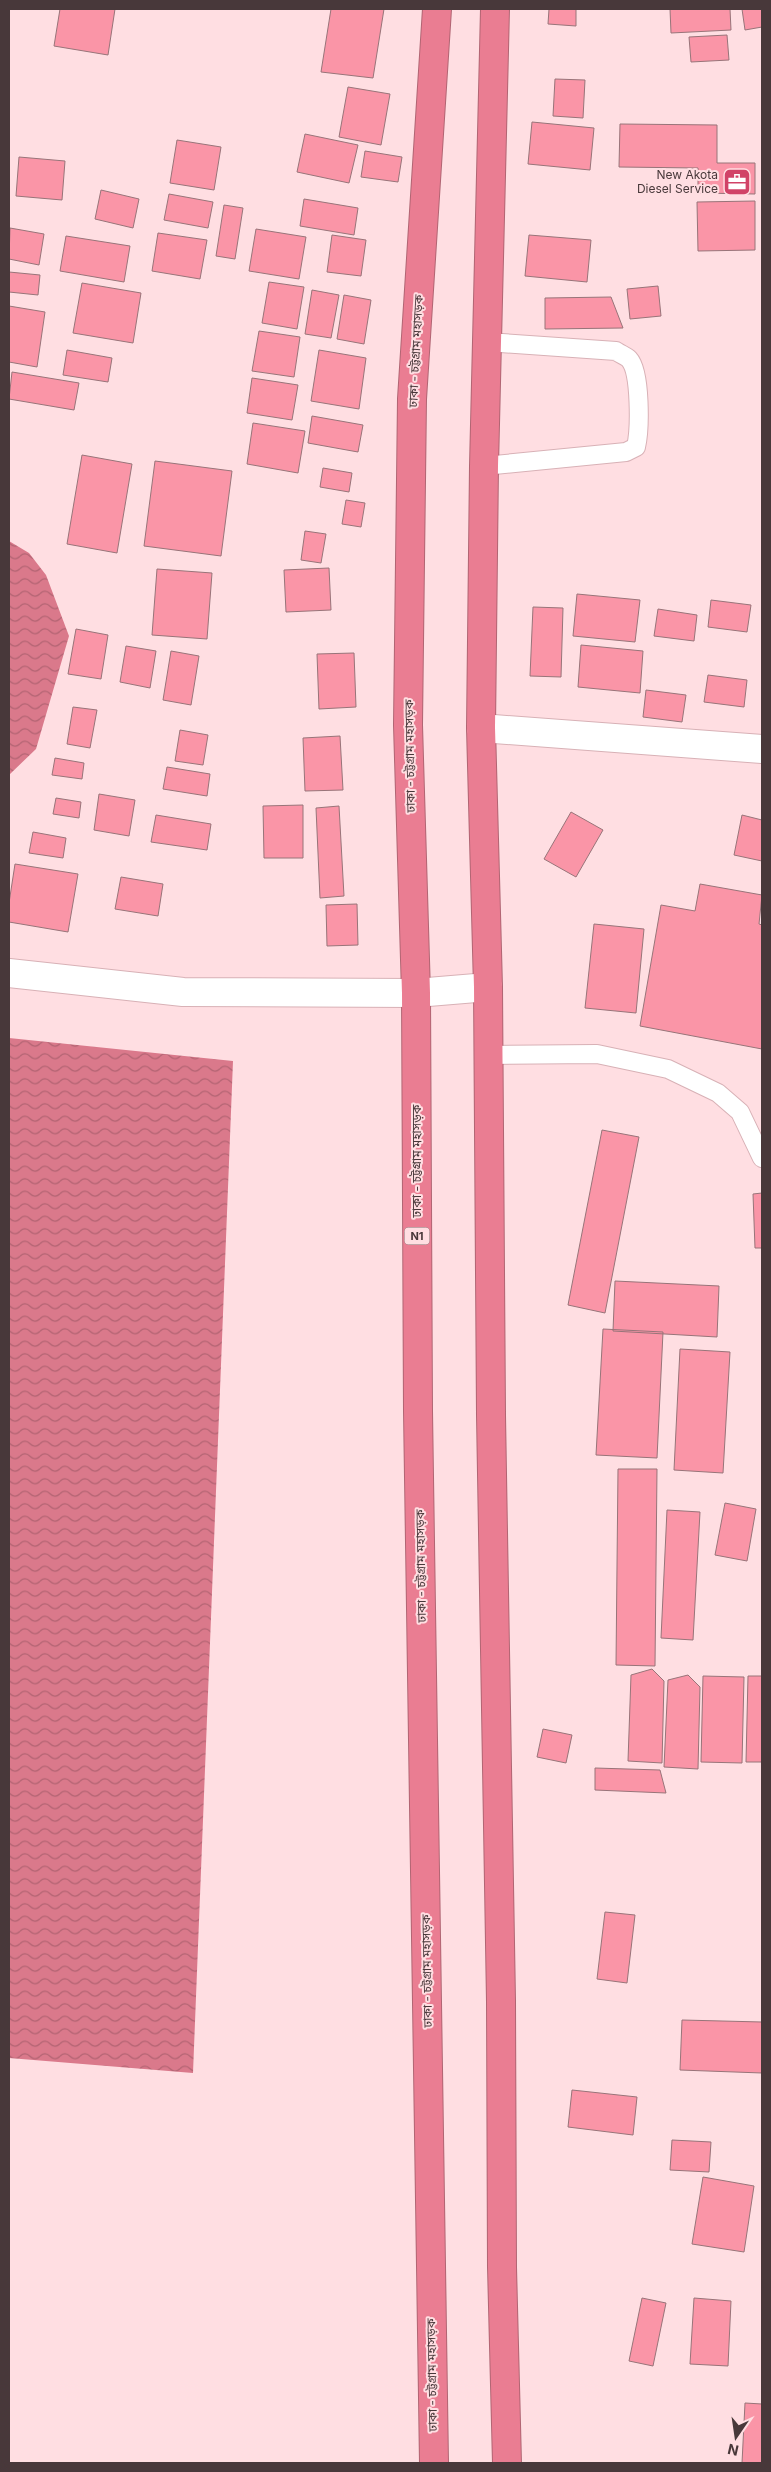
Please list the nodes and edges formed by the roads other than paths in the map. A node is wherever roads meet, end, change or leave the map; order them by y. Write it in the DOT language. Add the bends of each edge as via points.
graph roads {
  1 [pos="437,9"];
  2 [pos="496,9"];
  3 [pos="487,342"];
  4 [pos="484,466"];
  5 [pos="481,728"];
  6 [pos="762,749"];
  7 [pos="9,973"];
  8 [pos="488,987"];
  9 [pos="416,993"];
  10 [pos="488,1055"];
  11 [pos="762,1158"];
  12 [pos="434,2463"];
  13 [pos="507,2463"];
  1 -- 9 [label="highway, ঢাকা - চট্টগ্রাম মহাসড়ক / N1" via="412,399 408,725"];
  2 -- 3 [label="highway"];
  3 -- 4 [label="highway"];
  3 -- 4 [label="lane" via="616,352 630,360 636,377 639,434 636,447 626,452"];
  4 -- 5 [label="highway"];
  5 -- 6 [label="street"];
  5 -- 8 [label="highway"];
  7 -- 9 [label="street" via="183,992"];
  8 -- 9 [label="street"];
  8 -- 10 [label="highway"];
  9 -- 12 [label="highway, ঢাকা - চট্টগ্রাম মহাসড়ক / N1" via="418,1412"];
  10 -- 11 [label="lane" via="597,1054 668,1069 718,1093 740,1112"];
  10 -- 13 [label="highway"];
}
